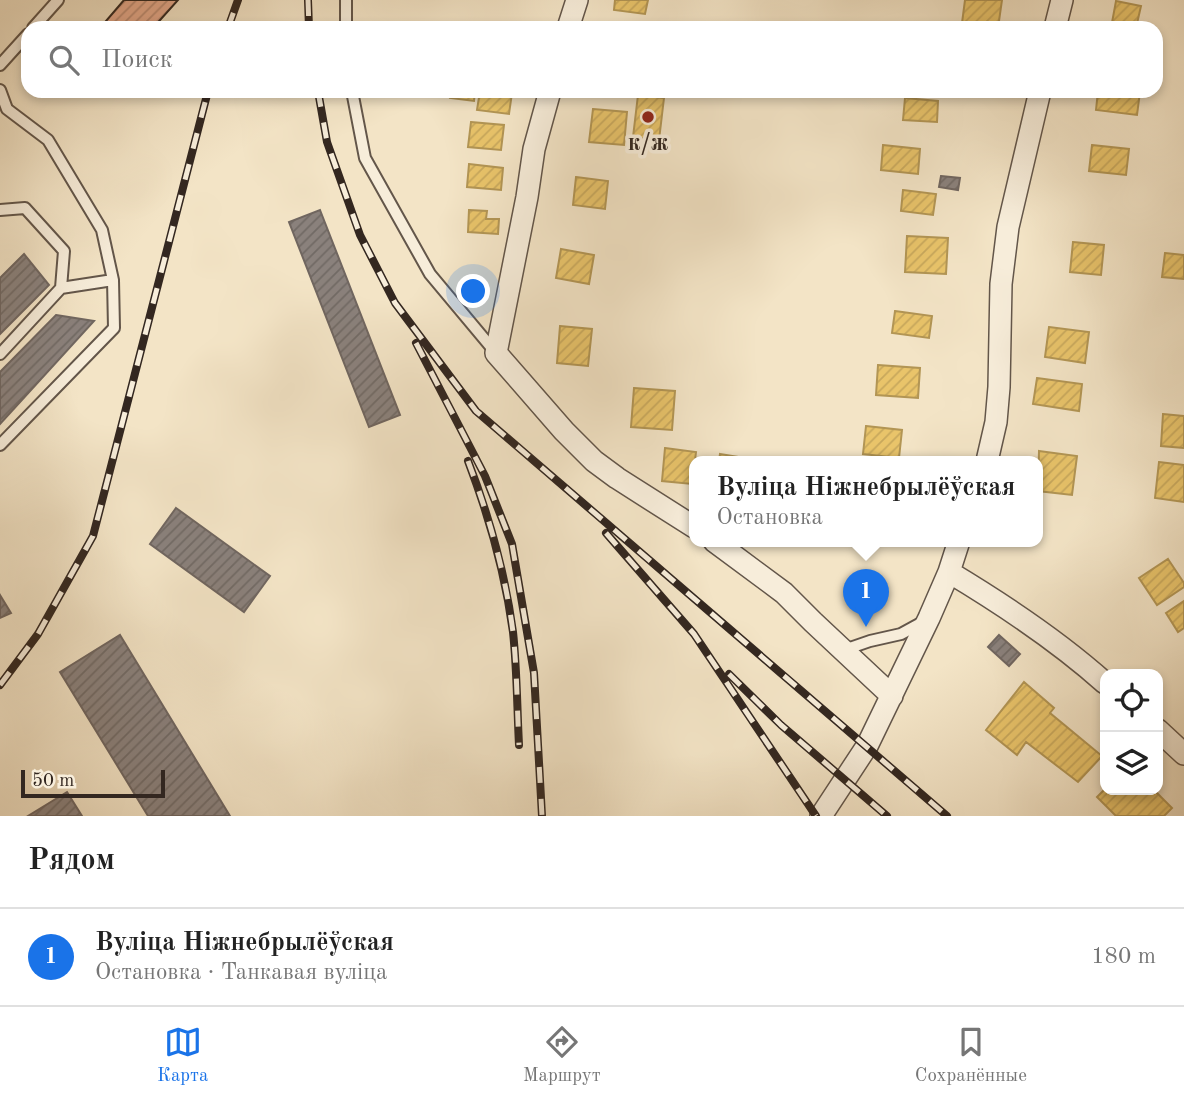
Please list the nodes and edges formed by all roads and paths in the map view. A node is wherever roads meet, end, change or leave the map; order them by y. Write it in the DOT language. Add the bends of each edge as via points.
graph roads {
  1 [pos="58,0"];
  2 [pos="346,0"];
  3 [pos="577,0"];
  4 [pos="1062,0"];
  5 [pos="39,21"];
  6 [pos="346,21"];
  7 [pos="570,21"];
  8 [pos="1057,21"];
  9 [pos="21,42"];
  10 [pos="0,65"];
  11 [pos="0,90"];
  12 [pos="353,98"];
  13 [pos="548,98"];
  14 [pos="1038,98"];
  15 [pos="0,210"];
  16 [pos="113,280"];
  17 [pos="61,288"];
  18 [pos="496,353"];
  19 [pos="0,354"];
  20 [pos="0,445"];
  21 [pos="988,456"];
  22 [pos="689,523"];
  23 [pos="722,547"];
  24 [pos="957,547"];
  25 [pos="949,572"];
  26 [pos="929,618"];
  27 [pos="844,650"];
  28 [pos="1100,678"];
  29 [pos="892,696"];
  30 [pos="1160,732"];
  31 [pos="1184,754"];
  32 [pos="821,816"];
  1 -- 5 [label="lane"];
  2 -- 6 [label="lane"];
  3 -- 7 [label="street"];
  4 -- 8 [label="street"];
  9 -- 10 [label="lane"];
  11 -- 16 [label="lane" via="7,109 48,140 103,230"];
  12 -- 18 [label="lane" via="365,158 430,274"];
  13 -- 18 [label="street" via="534,149"];
  14 -- 21 [label="street" via="1008,227 996,422"];
  15 -- 17 [label="lane" via="25,208 64,251"];
  16 -- 17 [label="lane"];
  16 -- 20 [label="lane" via="114,328"];
  17 -- 19 [label="lane"];
  18 -- 22 [label="street" via="594,461"];
  23 -- 27 [label="street" via="784,593"];
  24 -- 25 [label="street"];
  25 -- 26 [label="street"];
  25 -- 28 [label="street" via="1032,625"];
  26 -- 27 [label="lane" via="901,634"];
  26 -- 29 [label="street"];
  27 -- 29 [label="street"];
  29 -- 32 [label="street" via="867,746"];
  30 -- 31 [label="street"];
}
